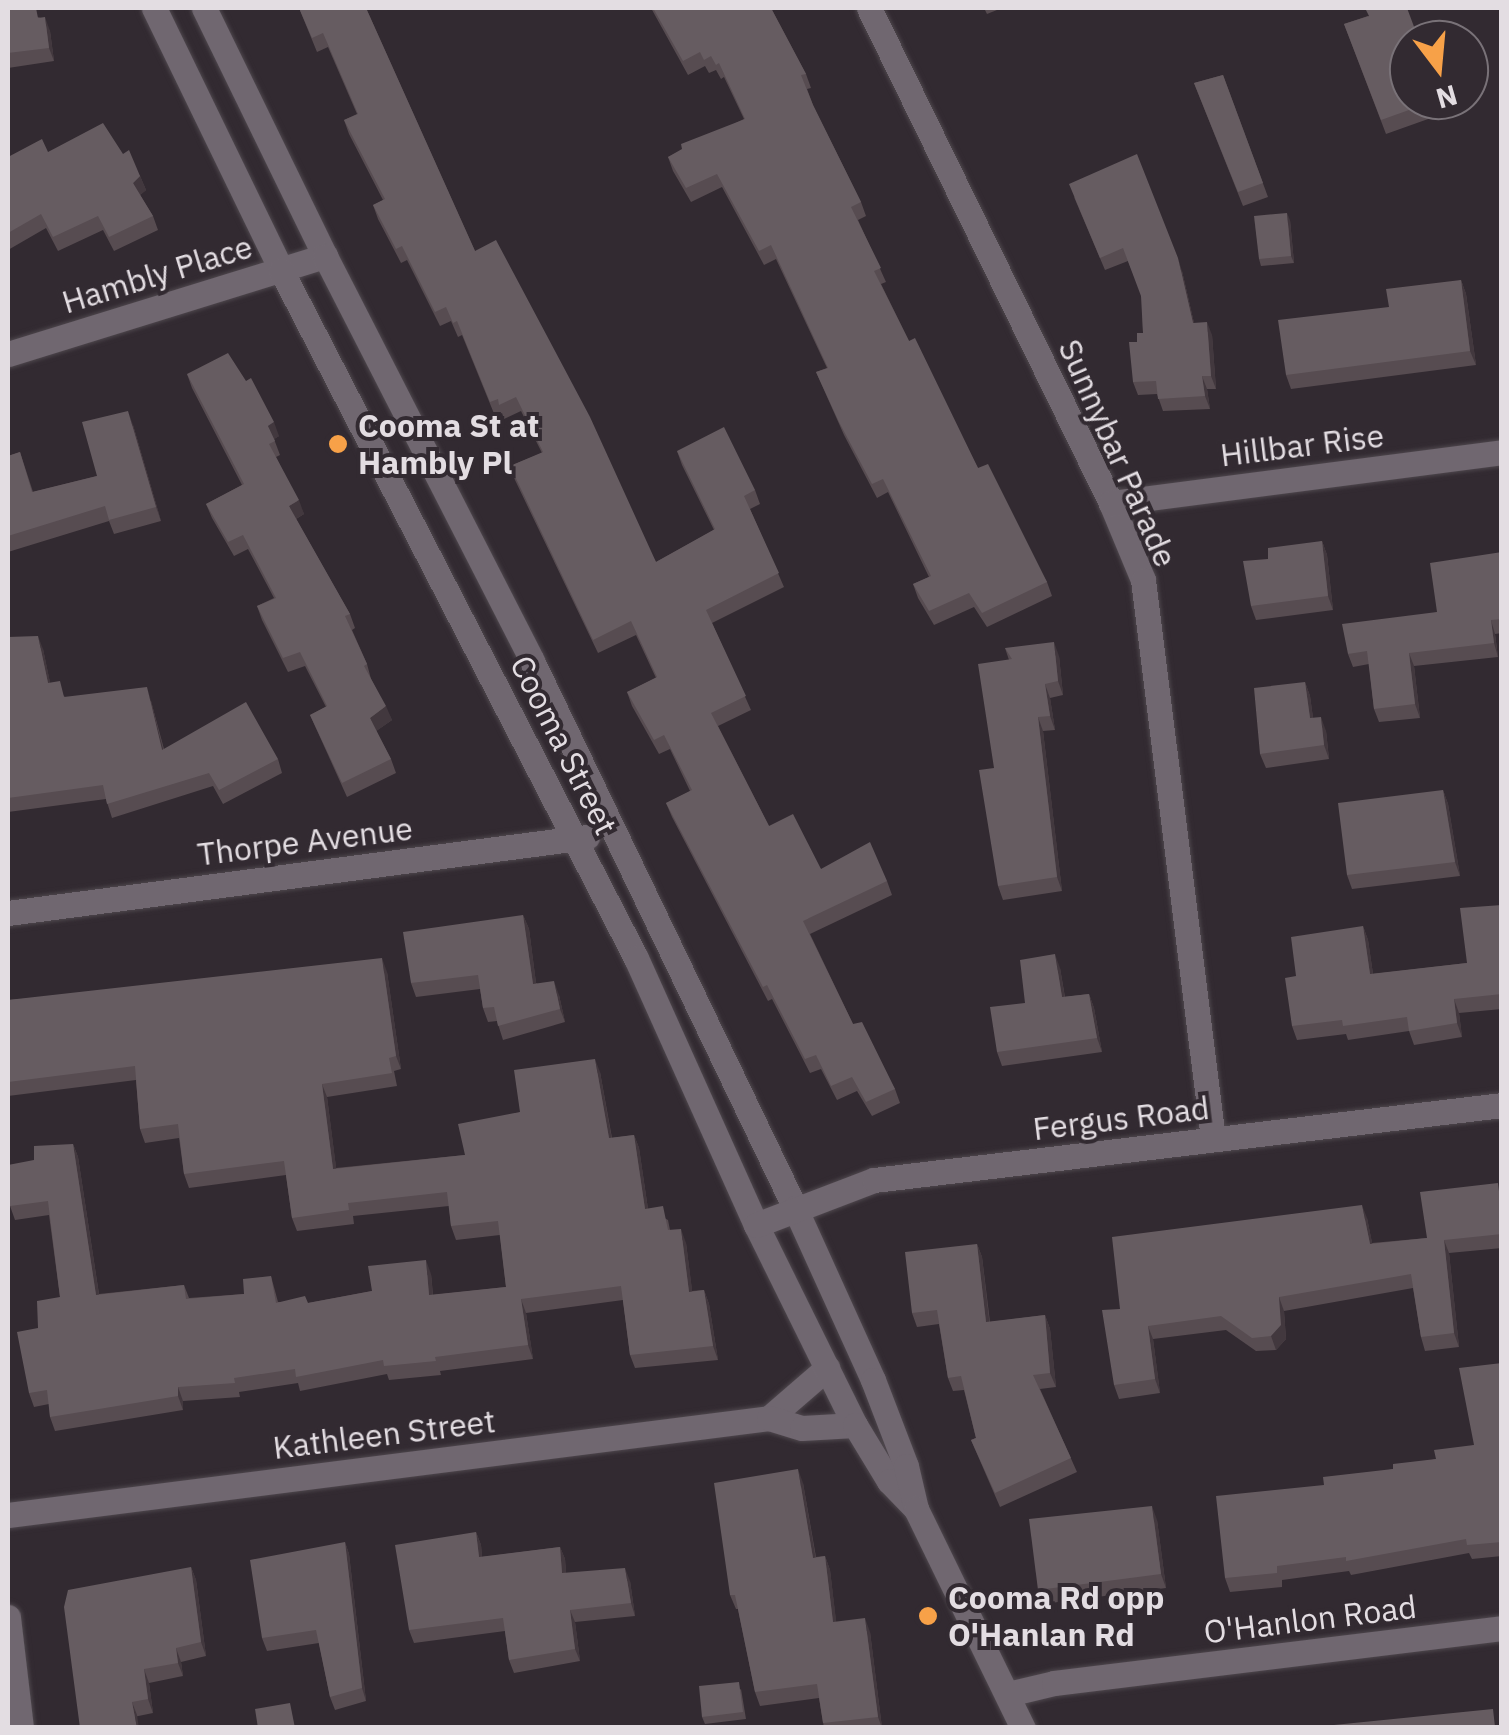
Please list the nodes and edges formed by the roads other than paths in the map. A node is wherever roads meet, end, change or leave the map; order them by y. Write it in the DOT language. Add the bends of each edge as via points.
graph roads {
  1 [pos="154,8"];
  2 [pos="204,8"];
  3 [pos="869,8"];
  4 [pos="325,256"];
  5 [pos="281,270"];
  6 [pos="8,354"];
  7 [pos="1502,452"];
  8 [pos="1111,503"];
  9 [pos="612,833"];
  10 [pos="574,839"];
  11 [pos="8,914"];
  12 [pos="1502,1105"];
  13 [pos="1213,1139"];
  14 [pos="794,1208"];
  15 [pos="756,1225"];
  16 [pos="827,1368"];
  17 [pos="769,1418"];
  18 [pos="855,1425"];
  19 [pos="916,1509"];
  20 [pos="8,1515"];
  21 [pos="8,1617"];
  22 [pos="1502,1628"];
  23 [pos="1008,1694"];
  24 [pos="21,1728"];
  25 [pos="1023,1728"];
  1 -- 5 [label="street, Cooma Street"];
  2 -- 4 [label="street, Cooma Street"];
  3 -- 8 [label="street, Sunnybar Parade"];
  4 -- 5 [label="street, Hambly Place"];
  4 -- 9 [label="street, Cooma Street"];
  5 -- 6 [label="street, Hambly Place"];
  5 -- 10 [label="street, Cooma Street"];
  7 -- 8 [label="street, Hillbar Rise"];
  8 -- 13 [label="street, Sunnybar Parade" via="1143,580"];
  9 -- 10 [label="street, Thorpe Avenue"];
  9 -- 14 [label="street, Cooma Street"];
  10 -- 11 [label="street, Thorpe Avenue"];
  10 -- 15 [label="street, Cooma Street" via="672,1032"];
  12 -- 13 [label="street, Fergus Road"];
  13 -- 14 [label="street, Fergus Road" via="874,1180"];
  14 -- 15 [label="street, Fergus Road"];
  14 -- 19 [label="street, Cooma Street" via="874,1380"];
  15 -- 16 [label="street, Cooma Street"];
  16 -- 17 [label="street"];
  16 -- 18 [label="street, Cooma Street"];
  17 -- 18 [label="street, Kathleen Street" via="802,1428"];
  17 -- 20 [label="street, Kathleen Street"];
  18 -- 19 [label="street, Cooma Street"];
  19 -- 23 [label="street, Cooma Street"];
  21 -- 24 [label="street"];
  22 -- 23 [label="street, O'Hanlon Road"];
  23 -- 25 [label="street, Cooma Street"];
}
